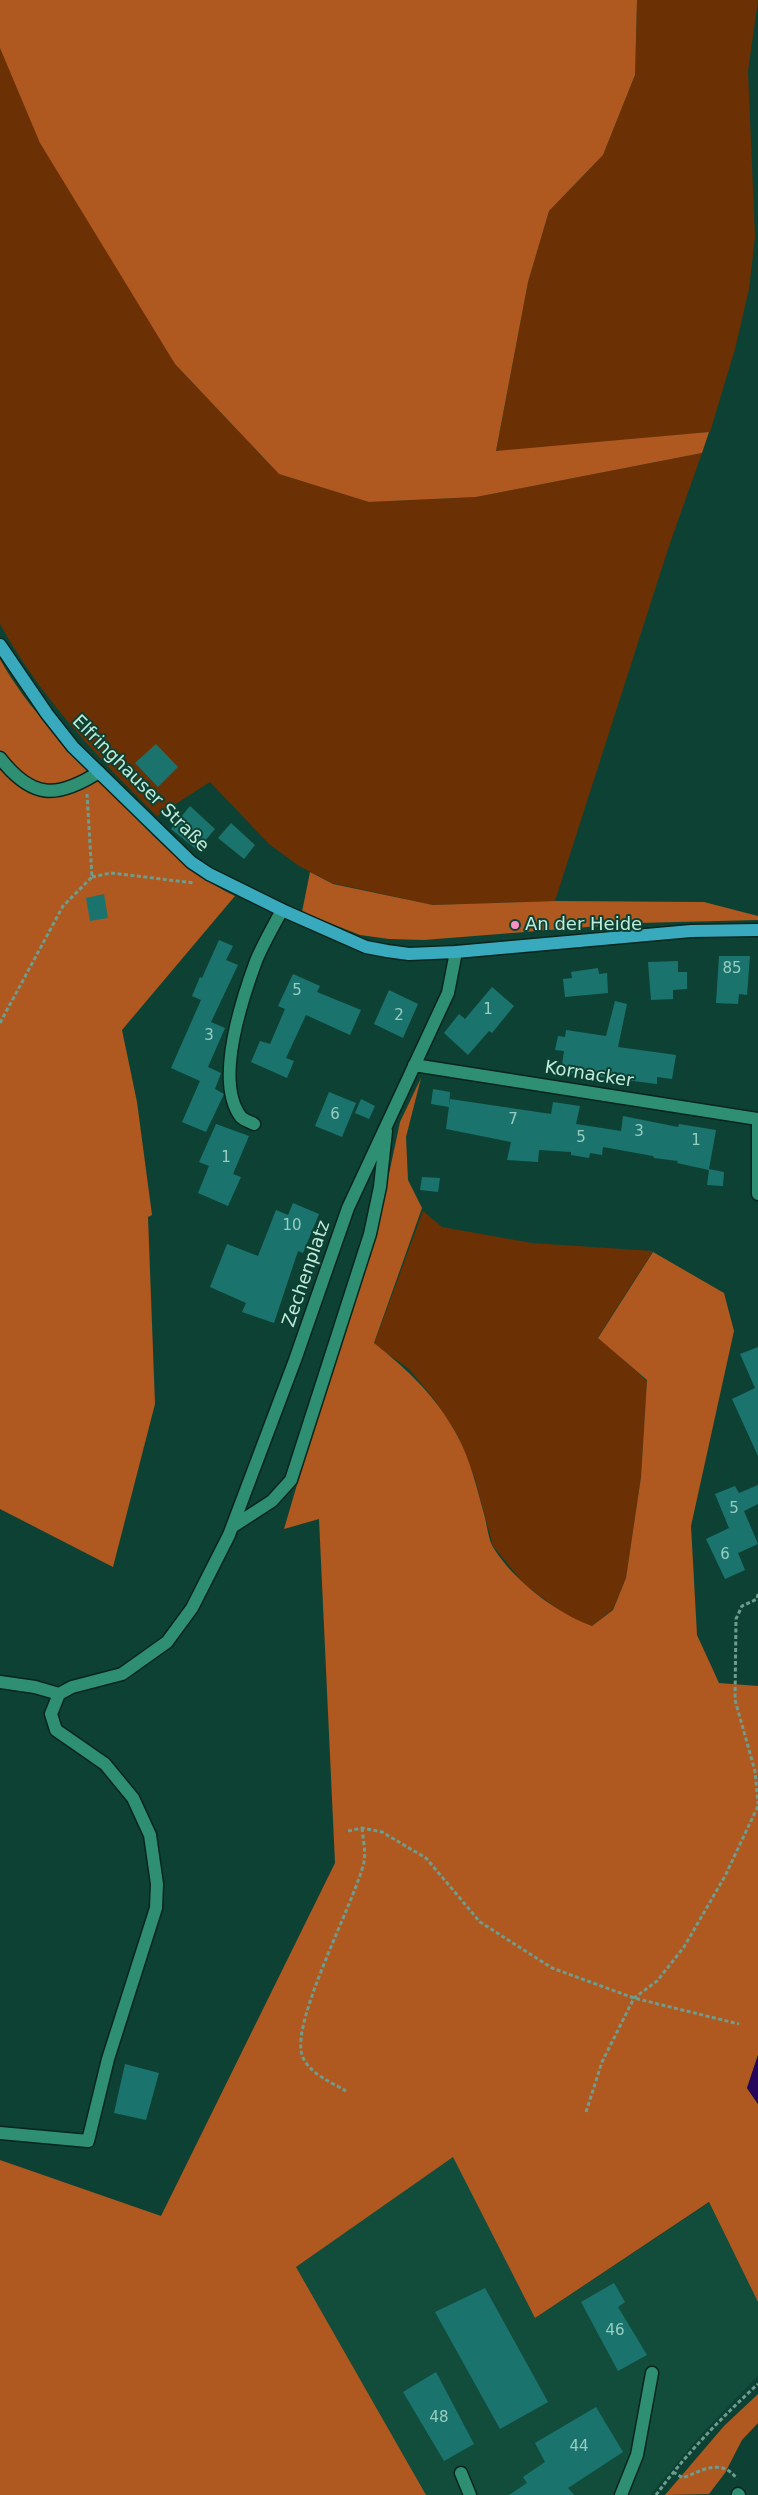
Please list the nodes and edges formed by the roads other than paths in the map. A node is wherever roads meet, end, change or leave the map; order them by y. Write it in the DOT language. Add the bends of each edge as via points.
graph roads {
  1 [pos="0,645"];
  2 [pos="0,758"];
  3 [pos="99,772"];
  4 [pos="282,910"];
  5 [pos="758,930"];
  6 [pos="456,952"];
  7 [pos="414,1065"];
  8 [pos="758,1119"];
  9 [pos="254,1124"];
  10 [pos="386,1124"];
  11 [pos="758,1125"];
  12 [pos="758,1194"];
  13 [pos="230,1531"];
  14 [pos="0,1682"];
  15 [pos="58,1694"];
  16 [pos="0,2133"];
  17 [pos="652,2373"];
  18 [pos="461,2473"];
  19 [pos="470,2495"];
  20 [pos="621,2495"];
  1 -- 3 [label="main road, Elfringhauser Straße" via="47,714 73,747"];
  2 -- 3 [label="street" via="14,777 43,790 73,788"];
  3 -- 4 [label="main road, Elfringhauser Straße" via="175,847 209,874"];
  4 -- 6 [label="main road, Elfringhauser Straße" via="366,947 409,954"];
  4 -- 9 [label="street" via="257,960 235,1035 229,1078 232,1098 242,1118"];
  5 -- 6 [label="main road, Elfringhauser Straße" via="691,931"];
  6 -- 7 [label="street, Zechenplatz" via="448,993"];
  7 -- 8 [label="street, Kornacker"];
  7 -- 10 [label="street, Zechenplatz"];
  10 -- 13 [label="street, Zechenplatz" via="348,1208"];
  10 -- 13 [label="street" via="380,1187 370,1234 291,1480 272,1501"];
  11 -- 12 [label="street"];
  13 -- 15 [label="street, Zechenplatz" via="192,1608 167,1642 122,1674 72,1687"];
  14 -- 15 [label="street"];
  15 -- 16 [label="street" via="51,1714 56,1730 105,1764 133,1798 150,1835 157,1884 156,1908 108,2059 88,2142"];
  17 -- 20 [label="street" via="637,2455"];
  18 -- 19 [label="street"];
}
